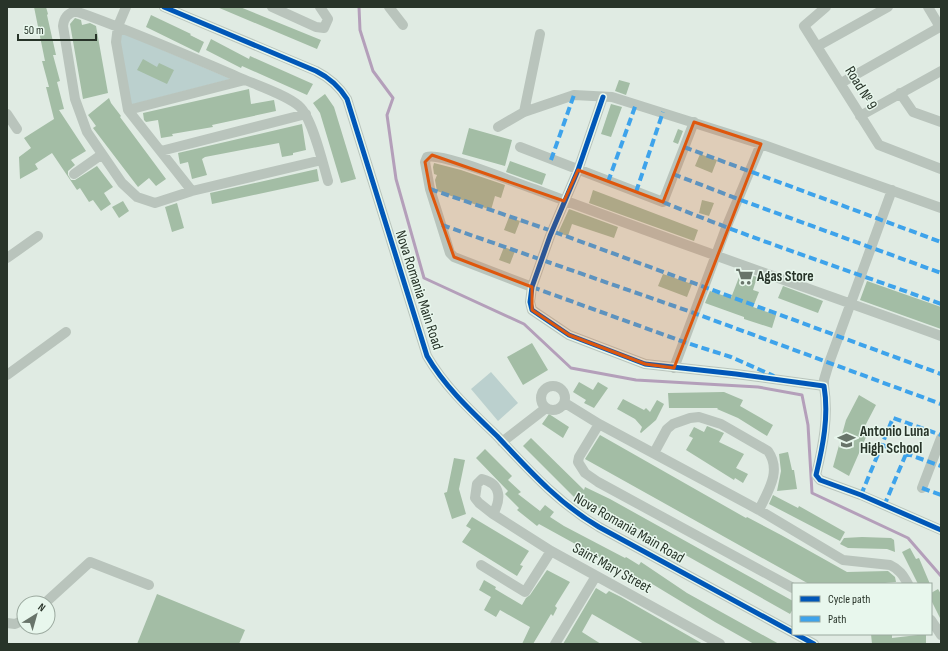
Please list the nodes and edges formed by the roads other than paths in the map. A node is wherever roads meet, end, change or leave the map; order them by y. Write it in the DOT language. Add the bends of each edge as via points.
graph roads {
  1 [pos="126,7"];
  2 [pos="164,7"];
  3 [pos="272,7"];
  4 [pos="320,7"];
  5 [pos="389,7"];
  6 [pos="826,7"];
  7 [pos="888,7"];
  8 [pos="928,7"];
  9 [pos="290,10"];
  10 [pos="403,25"];
  11 [pos="118,26"];
  12 [pos="940,27"];
  13 [pos="540,34"];
  14 [pos="818,46"];
  15 [pos="941,71"];
  16 [pos="936,78"];
  17 [pos="245,80"];
  18 [pos="841,83"];
  19 [pos="900,93"];
  20 [pos="603,97"];
  21 [pos="128,110"];
  22 [pos="524,112"];
  23 [pos="7,114"];
  24 [pos="306,114"];
  25 [pos="860,116"];
  26 [pos="694,122"];
  27 [pos="941,122"];
  28 [pos="498,128"];
  29 [pos="17,129"];
  30 [pos="761,144"];
  31 [pos="520,147"];
  32 [pos="161,151"];
  33 [pos="101,155"];
  34 [pos="322,160"];
  35 [pos="941,169"];
  36 [pos="578,170"];
  37 [pos="74,174"];
  38 [pos="328,182"];
  39 [pos="892,190"];
  40 [pos="192,191"];
  41 [pos="564,201"];
  42 [pos="941,208"];
  43 [pos="38,236"];
  44 [pos="715,256"];
  45 [pos="7,258"];
  46 [pos="532,287"];
  47 [pos="850,303"];
  48 [pos="66,332"];
  49 [pos="941,336"];
  50 [pos="674,368"];
  51 [pos="7,375"];
  52 [pos="824,386"];
  53 [pos="565,403"];
  54 [pos="546,408"];
  55 [pos="599,424"];
  56 [pos="941,438"];
  57 [pos="502,442"];
  58 [pos="654,453"];
  59 [pos="922,488"];
  60 [pos="759,510"];
  61 [pos="493,514"];
  62 [pos="941,530"];
  63 [pos="551,551"];
  64 [pos="481,566"];
  65 [pos="596,576"];
  66 [pos="907,583"];
  67 [pos="149,585"];
  68 [pos="792,587"];
  69 [pos="54,595"];
  70 [pos="932,622"];
  71 [pos="792,632"];
  72 [pos="798,635"];
  73 [pos="941,635"];
  74 [pos="555,644"];
  75 [pos="720,644"];
  76 [pos="814,644"];
  1 -- 11 [label="street"];
  2 -- 57 [label="street, Nova Romania Main Road" via="316,71 342,90 347,98 427,356 448,387"];
  3 -- 9 [label="street"];
  4 -- 9 [label="street" via="328,19 324,28 316,27"];
  5 -- 10 [label="street"];
  6 -- 14 [label="street, Road № 9" via="804,26"];
  7 -- 14 [label="street"];
  8 -- 12 [label="street"];
  11 -- 17 [label="street"];
  11 -- 21 [label="street" via="116,47"];
  11 -- 33 [label="street" via="75,11 68,13 63,26 78,110"];
  12 -- 18 [label="street"];
  13 -- 22 [label="street"];
  14 -- 18 [label="street, Road № 9"];
  15 -- 16 [label="street"];
  16 -- 19 [label="street"];
  17 -- 21 [label="street"];
  17 -- 24 [label="street" via="298,105"];
  18 -- 25 [label="street, Road № 9"];
  19 -- 25 [label="street"];
  19 -- 27 [label="street" via="913,112"];
  20 -- 22 [label="street" via="574,95"];
  20 -- 26 [label="street" via="612,97"];
  20 -- 36 [label="street"];
  21 -- 32 [label="street"];
  22 -- 28 [label="street"];
  23 -- 29 [label="street"];
  24 -- 32 [label="street"];
  24 -- 34 [label="street"];
  25 -- 35 [label="street, Road № 9" via="880,146"];
  26 -- 30 [label="street"];
  26 -- 36 [label="street" via="663,202"];
  30 -- 39 [label="street"];
  30 -- 44 [label="street"];
  31 -- 36 [label="street"];
  32 -- 40 [label="street"];
  33 -- 37 [label="street"];
  33 -- 40 [label="street" via="137,198 155,203"];
  34 -- 38 [label="street"];
  34 -- 40 [label="street"];
  36 -- 41 [label="street"];
  39 -- 42 [label="street"];
  39 -- 47 [label="street"];
  41 -- 44 [label="street"];
  41 -- 46 [label="street"];
  41 -- 46 [label="street" via="437,156 428,157 425,162 430,189 450,253 454,257"];
  43 -- 45 [label="street"];
  44 -- 47 [label="street"];
  44 -- 50 [label="street"];
  46 -- 50 [label="street" via="532,310 569,335 645,364"];
  47 -- 49 [label="street"];
  47 -- 52 [label="street" via="825,374"];
  48 -- 51 [label="street"];
  50 -- 52 [label="street"];
  52 -- 62 [label="street" via="827,402 826,423 816,475 820,480 861,494"];
  53 -- 54 [label="street" via="559,409"];
  53 -- 54 [label="street" via="565,394 562,390 551,386 542,394 542,402"];
  53 -- 55 [label="street"];
  54 -- 57 [label="street"];
  55 -- 58 [label="street"];
  55 -- 68 [label="street" via="578,460 585,472 598,482"];
  56 -- 59 [label="street"];
  57 -- 71 [label="street, Nova Romania Main Road" via="546,489 584,518"];
  58 -- 60 [label="street"];
  58 -- 60 [label="street" via="667,429 673,424 699,417 721,424 768,451 773,458 772,483"];
  60 -- 66 [label="street" via="843,560 890,565 901,572"];
  61 -- 63 [label="street, Saint Mary Street"];
  63 -- 64 [label="street" via="525,592"];
  63 -- 65 [label="street, Saint Mary Street"];
  65 -- 74 [label="street"];
  65 -- 75 [label="street, Saint Mary Street"];
  67 -- 69 [label="street" via="90,562"];
  70 -- 73 [label="street"];
  72 -- 76 [label="street, Nova Romania Main Road"];
}
